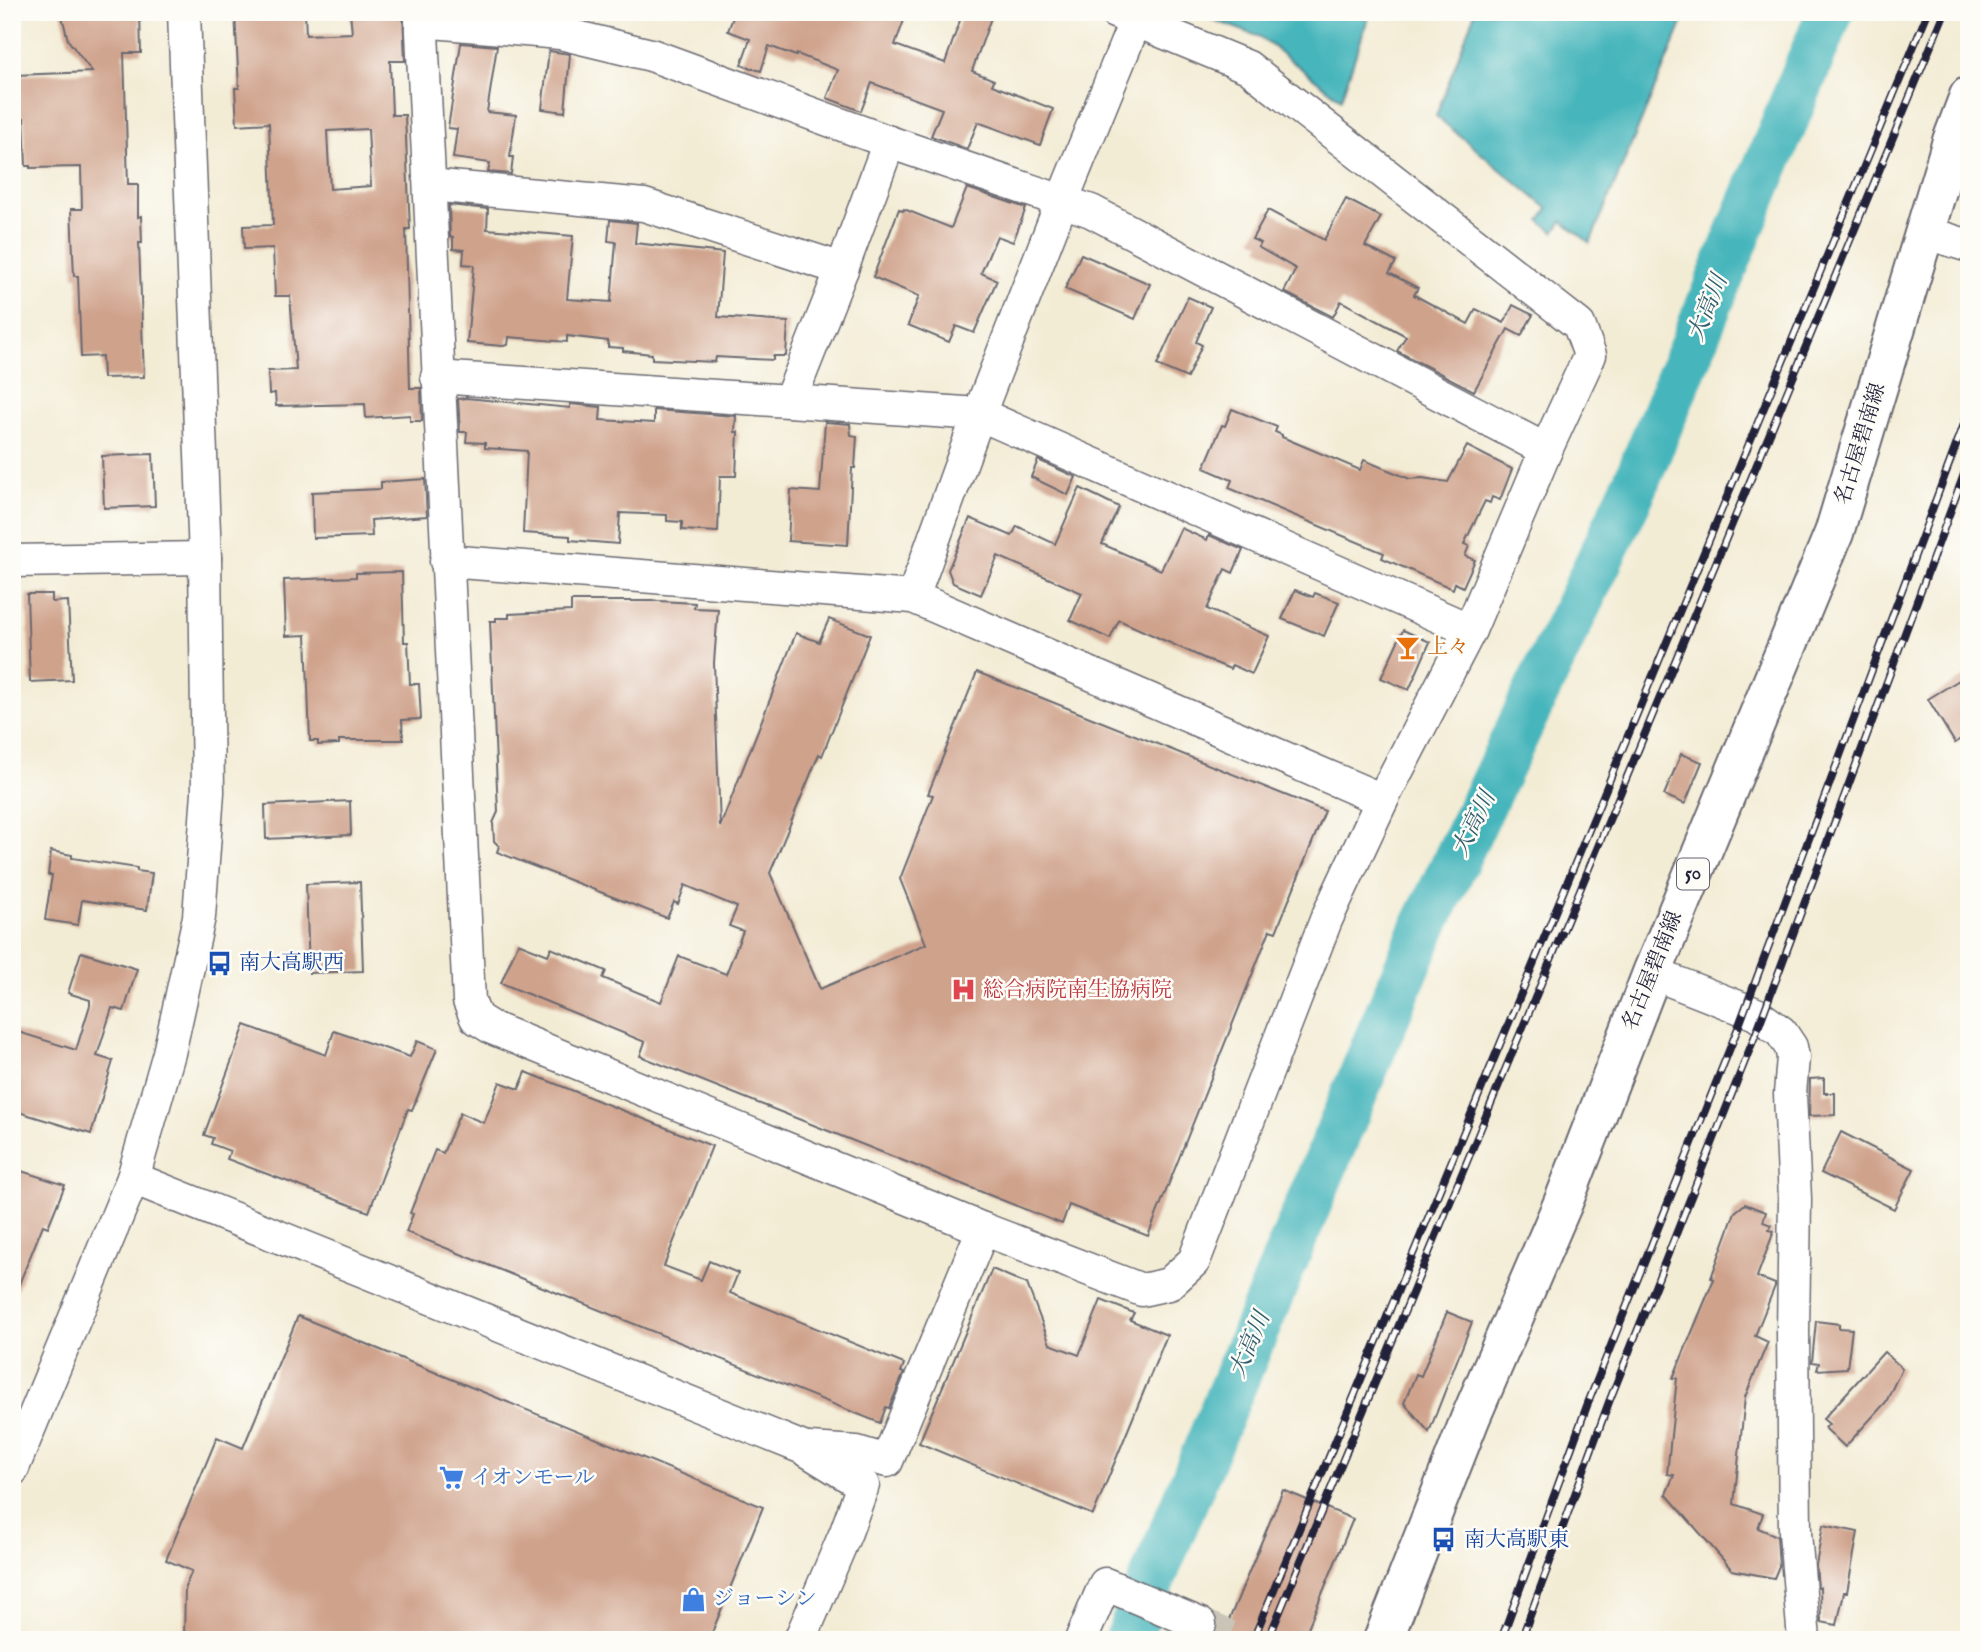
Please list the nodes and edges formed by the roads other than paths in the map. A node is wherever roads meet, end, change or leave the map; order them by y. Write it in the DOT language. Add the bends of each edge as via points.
graph roads {
  1 [pos="184,12"];
  2 [pos="1130,15"];
  3 [pos="421,17"];
  4 [pos="1969,96"];
  5 [pos="889,142"];
  6 [pos="430,185"];
  7 [pos="1062,201"];
  8 [pos="1924,232"];
  9 [pos="1969,246"];
  10 [pos="842,270"];
  11 [pos="437,377"];
  12 [pos="790,400"];
  13 [pos="979,414"];
  14 [pos="1546,450"];
  15 [pos="205,558"];
  16 [pos="12,561"];
  17 [pos="446,561"];
  18 [pos="913,597"];
  19 [pos="1470,630"];
  20 [pos="1381,800"];
  21 [pos="1652,973"];
  22 [pos="133,1178"];
  23 [pos="984,1228"];
  24 [pos="803,1448"];
  25 [pos="12,1470"];
  26 [pos="1200,1624"];
  27 [pos="800,1640"];
  28 [pos="1081,1640"];
  29 [pos="1383,1640"];
  30 [pos="1804,1640"];
  1 -- 15 [label="street"];
  2 -- 7 [label="street"];
  2 -- 14 [label="street" via="1248,67 1579,325 1590,355"];
  3 -- 5 [label="street" via="559,33 652,55"];
  3 -- 6 [label="street"];
  4 -- 8 [label="main road, 名古屋碧南線 / 50"];
  5 -- 7 [label="street"];
  5 -- 10 [label="street"];
  6 -- 10 [label="street" via="643,205"];
  6 -- 11 [label="street"];
  7 -- 13 [label="street"];
  7 -- 14 [label="street" via="1091,211"];
  8 -- 9 [label="street"];
  8 -- 21 [label="main road, 名古屋碧南線 / 50" via="1834,533"];
  10 -- 12 [label="street"];
  11 -- 12 [label="street"];
  11 -- 17 [label="street"];
  12 -- 13 [label="street"];
  13 -- 18 [label="street"];
  13 -- 19 [label="street"];
  14 -- 19 [label="street"];
  15 -- 16 [label="street"];
  15 -- 22 [label="street" via="208,792 199,917 169,1053"];
  17 -- 18 [label="street"];
  17 -- 23 [label="street" via="469,1001 476,1018"];
  18 -- 20 [label="street"];
  19 -- 20 [label="street"];
  20 -- 23 [label="street" via="1326,919 1194,1261 1169,1284 1142,1290"];
  21 -- 29 [label="main road, 名古屋碧南線 / 50"];
  21 -- 30 [label="street" via="1756,1014 1781,1032 1791,1048 1796,1199 1795,1533"];
  22 -- 24 [label="street"];
  22 -- 25 [label="street"];
  23 -- 24 [label="street" via="887,1461 857,1452"];
  24 -- 27 [label="street" via="863,1485"];
  26 -- 28 [label="street" via="1105,1584"];
}
